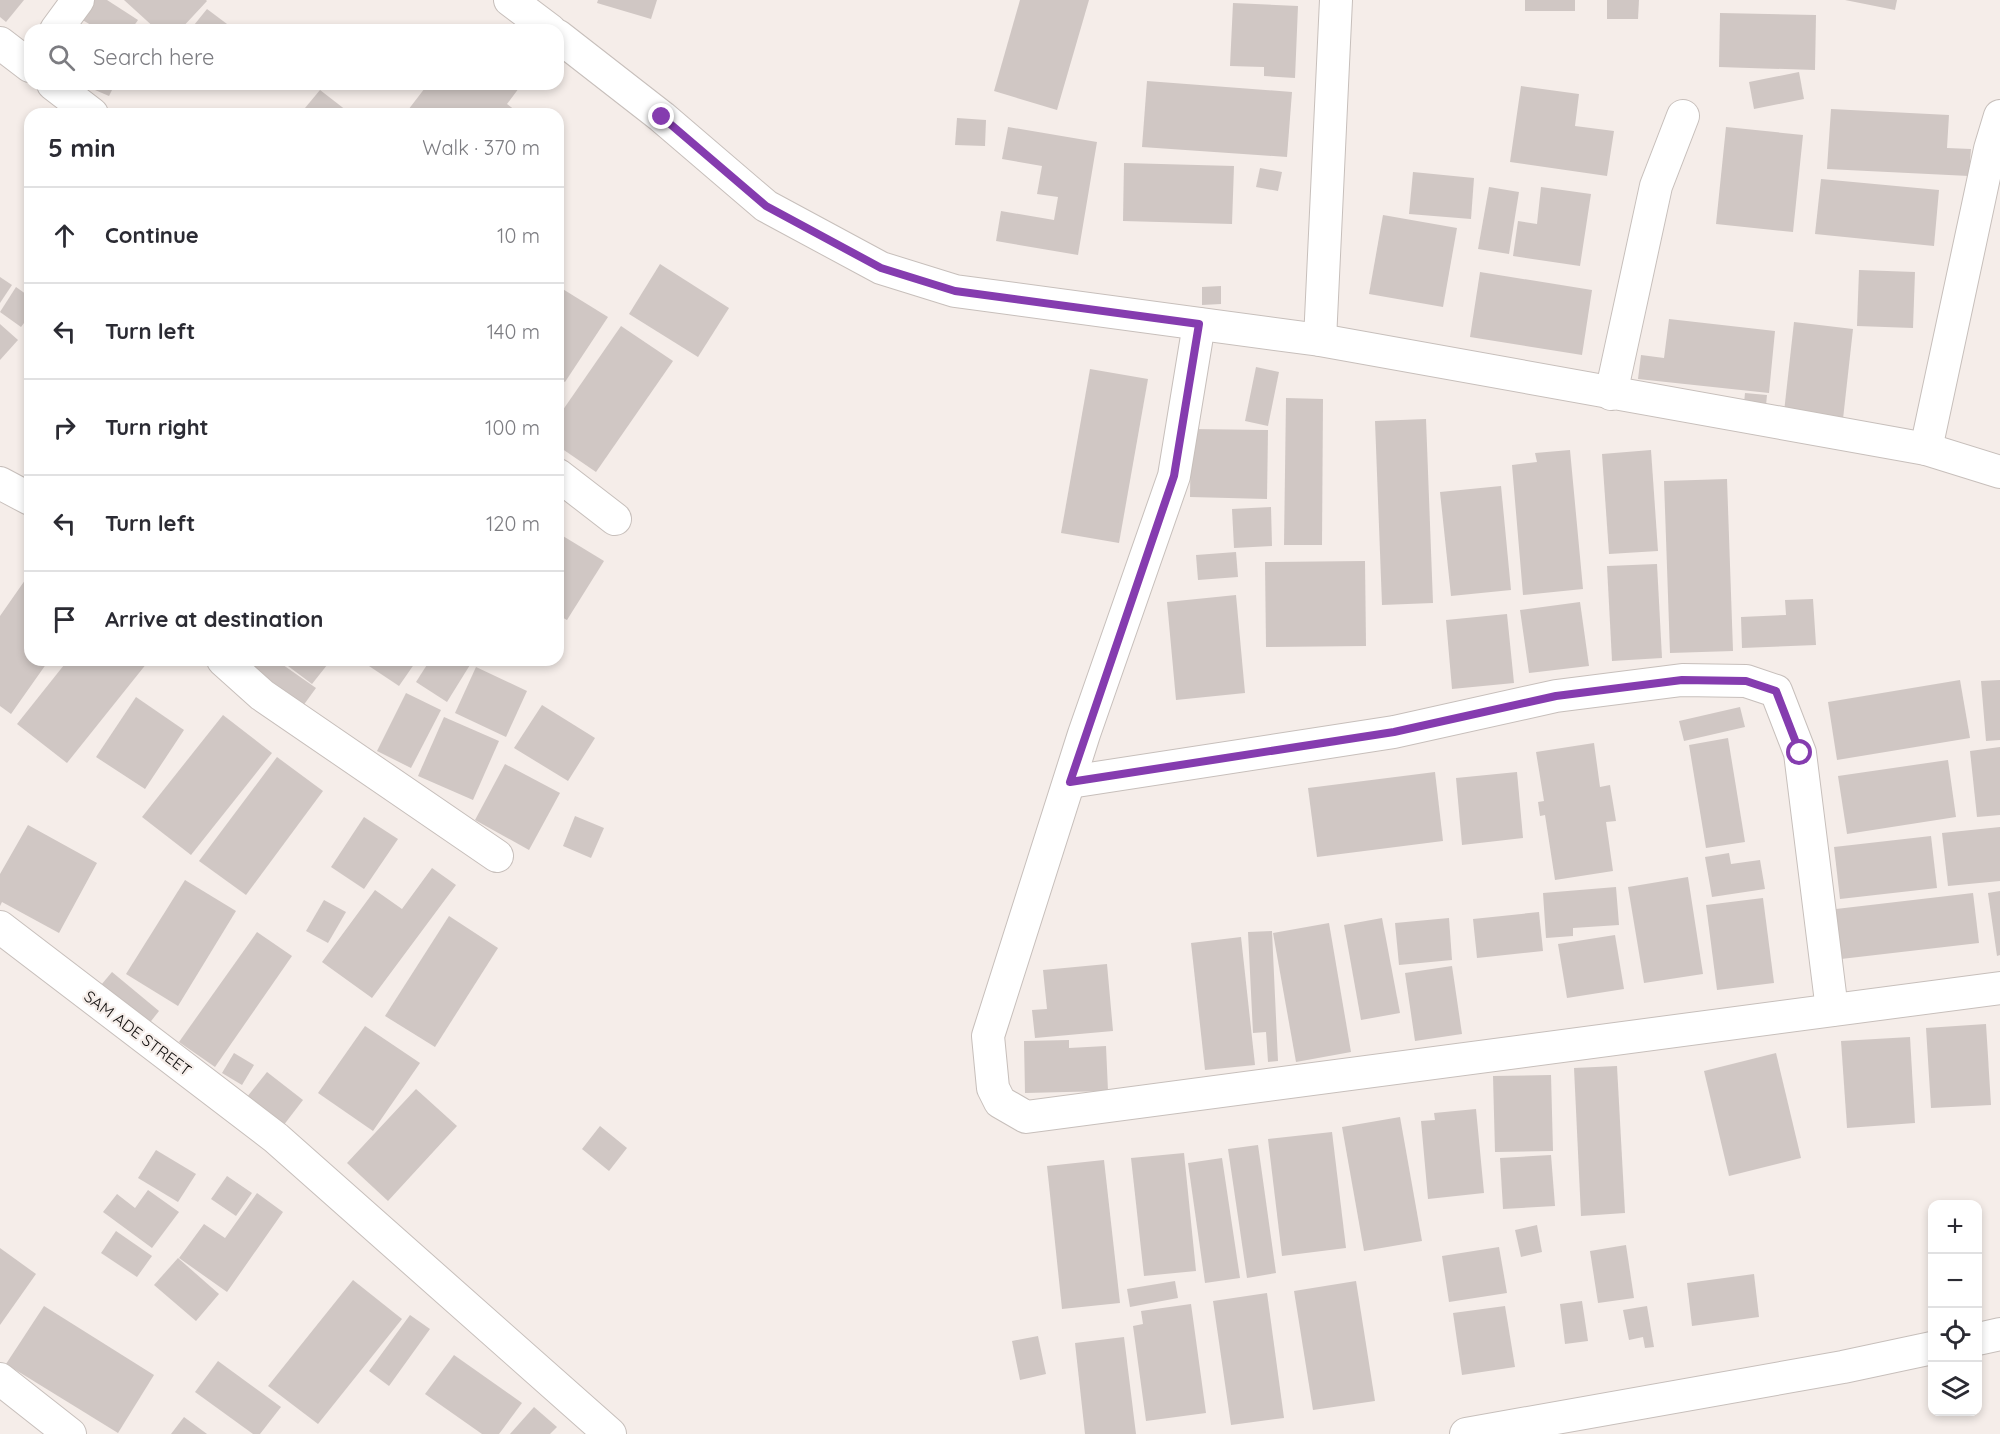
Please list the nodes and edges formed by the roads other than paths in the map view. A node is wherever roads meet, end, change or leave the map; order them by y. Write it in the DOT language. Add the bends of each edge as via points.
graph roads {
  1 [pos="78,0"];
  2 [pos="510,0"];
  3 [pos="1336,0"];
  4 [pos="60,24"];
  5 [pos="542,24"];
  6 [pos="564,41"];
  7 [pos="0,43"];
  8 [pos="24,61"];
  9 [pos="61,90"];
  10 [pos="84,108"];
  11 [pos="1683,116"];
  12 [pos="2000,116"];
  13 [pos="1199,324"];
  14 [pos="1320,340"];
  15 [pos="1611,394"];
  16 [pos="1926,448"];
  17 [pos="2000,472"];
  18 [pos="564,480"];
  19 [pos="0,483"];
  20 [pos="24,496"];
  21 [pos="615,519"];
  22 [pos="229,666"];
  23 [pos="1070,782"];
  24 [pos="497,856"];
  25 [pos="0,927"];
  26 [pos="2000,988"];
  27 [pos="1832,1010"];
  28 [pos="2000,1334"];
  29 [pos="1982,1338"];
  30 [pos="1928,1349"];
  31 [pos="0,1379"];
  32 [pos="70,1434"];
  33 [pos="610,1434"];
  34 [pos="1466,1434"];
  1 -- 4 [label="street"];
  2 -- 5 [label="street"];
  3 -- 14 [label="street"];
  6 -- 13 [label="street" via="662,117 766,206 881,268 955,291"];
  7 -- 8 [label="street"];
  9 -- 10 [label="street"];
  11 -- 15 [label="street" via="1656,186"];
  12 -- 16 [label="street"];
  13 -- 14 [label="street"];
  13 -- 23 [label="street" via="1174,476"];
  14 -- 15 [label="street"];
  15 -- 16 [label="street"];
  16 -- 17 [label="street"];
  18 -- 21 [label="street"];
  19 -- 20 [label="street"];
  22 -- 24 [label="street" via="262,695"];
  23 -- 27 [label="street" via="1394,732 1556,696 1682,680 1746,681 1776,691 1800,753"];
  23 -- 27 [label="street" via="988,1036 993,1088 1000,1102 1026,1117"];
  25 -- 33 [label="street, SAM ADE STREET" via="276,1138"];
  26 -- 27 [label="street"];
  28 -- 29 [label="street"];
  30 -- 34 [label="street"];
  31 -- 32 [label="street"];
}
